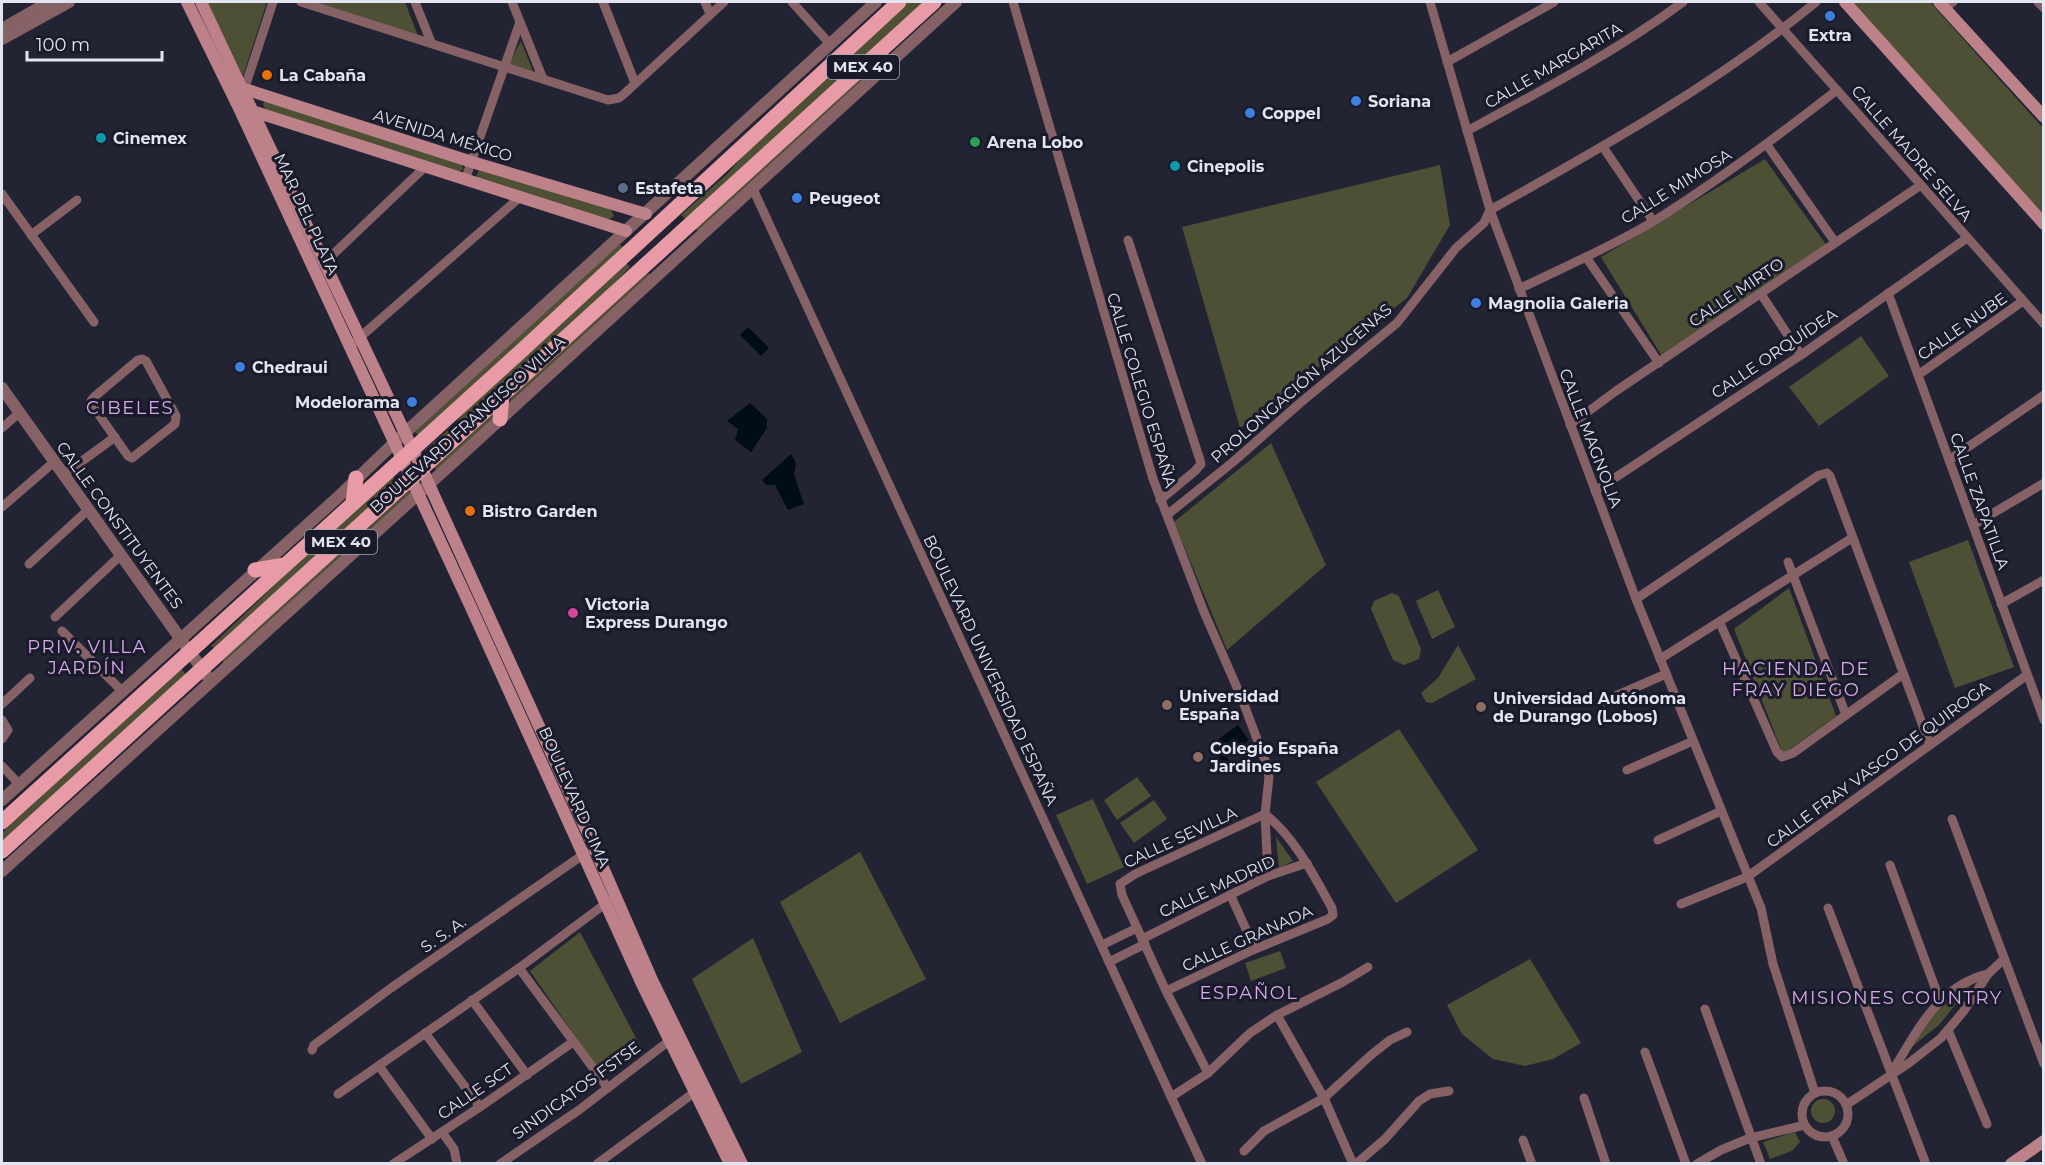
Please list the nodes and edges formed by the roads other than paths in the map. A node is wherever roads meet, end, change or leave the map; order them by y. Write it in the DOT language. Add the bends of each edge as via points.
graph roads {
  1 [pos="187,2"];
  2 [pos="201,2"];
  3 [pos="273,2"];
  4 [pos="301,2"];
  5 [pos="415,2"];
  6 [pos="512,2"];
  7 [pos="603,2"];
  8 [pos="705,2"];
  9 [pos="724,2"];
  10 [pos="792,2"];
  11 [pos="876,2"];
  12 [pos="899,2"];
  13 [pos="934,2"];
  14 [pos="956,2"];
  15 [pos="1013,2"];
  16 [pos="1431,2"];
  17 [pos="1554,2"];
  18 [pos="1683,2"];
  19 [pos="1759,2"];
  20 [pos="1816,2"];
  21 [pos="1845,2"];
  22 [pos="2038,2"];
  23 [pos="59,3"];
  24 [pos="1946,4"];
  25 [pos="2043,8"];
  26 [pos="710,14"];
  27 [pos="520,22"];
  28 [pos="2,29"];
  29 [pos="1783,29"];
  30 [pos="2,39"];
  31 [pos="431,42"];
  32 [pos="830,44"];
  33 [pos="1448,62"];
  34 [pos="505,66"];
  35 [pos="543,79"];
  36 [pos="635,83"];
  37 [pos="1837,90"];
  38 [pos="236,91"];
  39 [pos="245,109"];
  40 [pos="2043,117"];
  41 [pos="1467,131"];
  42 [pos="1767,145"];
  43 [pos="1603,147"];
  44 [pos="472,162"];
  45 [pos="424,167"];
  46 [pos="465,180"];
  47 [pos="1921,185"];
  48 [pos="753,189"];
  49 [pos="2,194"];
  50 [pos="519,198"];
  51 [pos="77,200"];
  52 [pos="1490,210"];
  53 [pos="646,214"];
  54 [pos="1653,221"];
  55 [pos="2043,224"];
  56 [pos="626,231"];
  57 [pos="31,234"];
  58 [pos="1967,238"];
  59 [pos="1128,240"];
  60 [pos="1835,242"];
  61 [pos="1586,257"];
  62 [pos="324,263"];
  63 [pos="1519,289"];
  64 [pos="1888,292"];
  65 [pos="1761,294"];
  66 [pos="2023,301"];
  67 [pos="94,322"];
  68 [pos="2043,324"];
  69 [pos="355,343"];
  70 [pos="1801,355"];
  71 [pos="1659,363"];
  72 [pos="1918,375"];
  73 [pos="2,388"];
  74 [pos="502,395"];
  75 [pos="2043,395"];
  76 [pos="19,413"];
  77 [pos="500,419"];
  78 [pos="1570,425"];
  79 [pos="2,428"];
  80 [pos="115,437"];
  81 [pos="399,438"];
  82 [pos="407,453"];
  83 [pos="1949,460"];
  84 [pos="54,462"];
  85 [pos="416,474"];
  86 [pos="63,475"];
  87 [pos="356,478"];
  88 [pos="2043,483"];
  89 [pos="429,484"];
  90 [pos="1595,491"];
  91 [pos="418,494"];
  92 [pos="1160,500"];
  93 [pos="353,503"];
  94 [pos="2,507"];
  95 [pos="88,510"];
  96 [pos="1167,514"];
  97 [pos="1973,525"];
  98 [pos="1852,538"];
  99 [pos="121,555"];
  100 [pos="1788,562"];
  101 [pos="29,564"];
  102 [pos="285,565"];
  103 [pos="255,570"];
  104 [pos="1794,575"];
  105 [pos="2043,579"];
  106 [pos="1636,599"];
  107 [pos="2001,604"];
  108 [pos="55,616"];
  109 [pos="1720,623"];
  110 [pos="62,631"];
  111 [pos="180,638"];
  112 [pos="189,652"];
  113 [pos="1660,659"];
  114 [pos="202,669"];
  115 [pos="1666,674"];
  116 [pos="1903,674"];
  117 [pos="2027,675"];
  118 [pos="30,678"];
  119 [pos="211,682"];
  120 [pos="122,691"];
  121 [pos="1604,701"];
  122 [pos="2,704"];
  123 [pos="1846,715"];
  124 [pos="2,720"];
  125 [pos="2043,720"];
  126 [pos="2,739"];
  127 [pos="1693,741"];
  128 [pos="64,743"];
  129 [pos="1930,745"];
  130 [pos="2,766"];
  131 [pos="1627,770"];
  132 [pos="52,776"];
  133 [pos="19,784"];
  134 [pos="62,795"];
  135 [pos="2,800"];
  136 [pos="1721,811"];
  137 [pos="1265,814"];
  138 [pos="1952,819"];
  139 [pos="2,822"];
  140 [pos="48,828"];
  141 [pos="1658,840"];
  142 [pos="594,847"];
  143 [pos="2,850"];
  144 [pos="583,854"];
  145 [pos="1307,863"];
  146 [pos="1890,865"];
  147 [pos="2,871"];
  148 [pos="1268,876"];
  149 [pos="1747,877"];
  150 [pos="1230,894"];
  151 [pos="611,900"];
  152 [pos="1681,904"];
  153 [pos="1828,908"];
  154 [pos="1137,928"];
  155 [pos="1143,941"];
  156 [pos="1102,945"];
  157 [pos="1255,949"];
  158 [pos="2004,959"];
  159 [pos="1109,962"];
  160 [pos="1368,967"];
  161 [pos="519,968"];
  162 [pos="1988,974"];
  163 [pos="1166,991"];
  164 [pos="472,1000"];
  165 [pos="1940,1001"];
  166 [pos="1705,1009"];
  167 [pos="1277,1015"];
  168 [pos="1948,1030"];
  169 [pos="1407,1032"];
  170 [pos="425,1033"];
  171 [pos="669,1041"];
  172 [pos="573,1042"];
  173 [pos="312,1050"];
  174 [pos="1645,1052"];
  175 [pos="2043,1064"];
  176 [pos="379,1066"];
  177 [pos="1208,1073"];
  178 [pos="1891,1074"];
  179 [pos="527,1075"];
  180 [pos="608,1088"];
  181 [pos="699,1089"];
  182 [pos="1449,1091"];
  183 [pos="1815,1093"];
  184 [pos="338,1094"];
  185 [pos="1172,1096"];
  186 [pos="1324,1098"];
  187 [pos="1584,1098"];
  188 [pos="1846,1105"];
  189 [pos="480,1107"];
  190 [pos="1987,1124"];
  191 [pos="1804,1125"];
  192 [pos="442,1132"];
  193 [pos="1832,1136"];
  194 [pos="1750,1138"];
  195 [pos="432,1139"];
  196 [pos="1523,1140"];
  197 [pos="2043,1142"];
  198 [pos="1244,1150"];
  199 [pos="732,1161"];
  200 [pos="393,1164"];
  201 [pos="458,1164"];
  202 [pos="500,1164"];
  203 [pos="597,1164"];
  204 [pos="1202,1164"];
  205 [pos="1355,1164"];
  206 [pos="1532,1164"];
  207 [pos="1606,1164"];
  208 [pos="1686,1164"];
  209 [pos="1697,1164"];
  210 [pos="1761,1164"];
  211 [pos="1844,1164"];
  212 [pos="1926,1164"];
  213 [pos="2011,1164"];
  1 -- 38 [label="main road, MAR DEL PLATA"];
  2 -- 38 [label="main road"];
  3 -- 38 [label="street" via="247,81"];
  4 -- 31 [label="street"];
  5 -- 31 [label="street"];
  6 -- 27 [label="street"];
  7 -- 36 [label="street"];
  8 -- 26 [label="street"];
  9 -- 26 [label="street"];
  10 -- 32 [label="street"];
  11 -- 32 [label="street, BOULEVARD FRANCISCO VILLA"];
  12 -- 82 [label="main road, BOULEVARD FRANCISCO VILLA / MEX 40"];
  13 -- 74 [label="main road, BOULEVARD FRANCISCO VILLA / MEX 40"];
  14 -- 48 [label="street, BOULEVARD FRANCISCO VILLA"];
  15 -- 92 [label="street, CALLE COLEGIO ESPAÑA"];
  16 -- 33 [label="street, CALLE MAGNOLIA"];
  17 -- 33 [label="street"];
  18 -- 41 [label="street, CALLE MARGARITA" via="1588,64"];
  19 -- 29 [label="street, CALLE MADRE SELVA"];
  20 -- 29 [label="street"];
  21 -- 55 [label="main road"];
  22 -- 25 [label="street"];
  23 -- 28 [label="street"];
  23 -- 30 [label="street"];
  24 -- 40 [label="main road"];
  26 -- 36 [label="street"];
  27 -- 34 [label="street"];
  27 -- 35 [label="street"];
  29 -- 37 [label="street, CALLE MADRE SELVA"];
  29 -- 43 [label="street"];
  31 -- 34 [label="street"];
  32 -- 53 [label="street, BOULEVARD FRANCISCO VILLA"];
  33 -- 41 [label="street, CALLE MAGNOLIA"];
  34 -- 35 [label="street"];
  34 -- 44 [label="street"];
  35 -- 36 [label="street" via="608,100 619,98"];
  37 -- 42 [label="street, CALLE MIMOSA"];
  37 -- 47 [label="street, CALLE MADRE SELVA"];
  38 -- 39 [label="main road, MAR DEL PLATA"];
  38 -- 44 [label="main road, AVENIDA MÉXICO"];
  39 -- 45 [label="main road"];
  39 -- 62 [label="main road"];
  39 -- 69 [label="main road, MAR DEL PLATA"];
  41 -- 52 [label="street, CALLE MAGNOLIA"];
  42 -- 54 [label="street, CALLE MIMOSA"];
  42 -- 60 [label="street"];
  43 -- 52 [label="street"];
  43 -- 54 [label="street"];
  44 -- 46 [label="street"];
  44 -- 53 [label="main road, AVENIDA MÉXICO"];
  45 -- 46 [label="main road"];
  45 -- 62 [label="street"];
  46 -- 50 [label="main road"];
  47 -- 58 [label="street, CALLE MADRE SELVA"];
  47 -- 60 [label="street, CALLE MIRTO"];
  48 -- 77 [label="street, BOULEVARD FRANCISCO VILLA"];
  48 -- 156 [label="street, BOULEVARD UNIVERSIDAD ESPAÑA"];
  49 -- 57 [label="street"];
  50 -- 56 [label="main road"];
  50 -- 69 [label="street"];
  51 -- 57 [label="street"];
  52 -- 63 [label="street, CALLE MAGNOLIA"];
  52 -- 96 [label="street, PROLONGACIÓN AZUCENAS" via="1484,223 1456,248 1397,323"];
  53 -- 56 [label="street, BOULEVARD FRANCISCO VILLA"];
  54 -- 61 [label="street, CALLE MIMOSA"];
  56 -- 81 [label="street, BOULEVARD FRANCISCO VILLA"];
  57 -- 67 [label="street"];
  58 -- 64 [label="street, CALLE ORQUÍDEA"];
  58 -- 66 [label="street, CALLE MADRE SELVA"];
  59 -- 92 [label="street" via="1201,464"];
  60 -- 65 [label="street, CALLE MIRTO"];
  61 -- 63 [label="street, CALLE MIMOSA"];
  61 -- 71 [label="street"];
  62 -- 69 [label="main road"];
  63 -- 78 [label="street, CALLE MAGNOLIA"];
  64 -- 70 [label="street, CALLE ORQUÍDEA"];
  64 -- 72 [label="street, CALLE ZAPATILLA"];
  65 -- 70 [label="street"];
  65 -- 71 [label="street, CALLE MIRTO"];
  66 -- 68 [label="street, CALLE MADRE SELVA"];
  66 -- 72 [label="street, CALLE NUBE"];
  69 -- 81 [label="main road, MAR DEL PLATA"];
  70 -- 90 [label="street, CALLE ORQUÍDEA"];
  71 -- 78 [label="street, CALLE MIRTO"];
  72 -- 83 [label="street, CALLE ZAPATILLA"];
  73 -- 76 [label="street, CALLE CONSTITUYENTES"];
  74 -- 77 [label="main road"];
  74 -- 85 [label="main road, BOULEVARD FRANCISCO VILLA / MEX 40"];
  75 -- 83 [label="street"];
  76 -- 79 [label="street"];
  76 -- 84 [label="street, CALLE CONSTITUYENTES"];
  77 -- 89 [label="street, BOULEVARD FRANCISCO VILLA"];
  78 -- 90 [label="street, CALLE MAGNOLIA"];
  80 -- 80 [label="street" via="91,401 142,359 177,420 132,458"];
  80 -- 86 [label="street"];
  81 -- 82 [label="main road, MAR DEL PLATA"];
  81 -- 87 [label="street, BOULEVARD FRANCISCO VILLA"];
  82 -- 85 [label="main road, BOULEVARD CIMA"];
  82 -- 93 [label="main road, BOULEVARD FRANCISCO VILLA / MEX 40"];
  83 -- 97 [label="street, CALLE ZAPATILLA"];
  84 -- 86 [label="street, CALLE CONSTITUYENTES"];
  84 -- 94 [label="street"];
  85 -- 89 [label="main road, BOULEVARD CIMA"];
  85 -- 91 [label="main road, BOULEVARD CIMA"];
  85 -- 114 [label="main road, BOULEVARD FRANCISCO VILLA / MEX 40"];
  86 -- 95 [label="street, CALLE CONSTITUYENTES"];
  87 -- 93 [label="main road"];
  87 -- 103 [label="street, BOULEVARD FRANCISCO VILLA"];
  88 -- 97 [label="street"];
  89 -- 91 [label="street, BOULEVARD FRANCISCO VILLA"];
  89 -- 142 [label="main road, BOULEVARD CIMA"];
  90 -- 106 [label="street, CALLE MAGNOLIA"];
  91 -- 119 [label="street, BOULEVARD FRANCISCO VILLA"];
  91 -- 144 [label="main road, BOULEVARD CIMA"];
  92 -- 96 [label="street, CALLE COLEGIO ESPAÑA"];
  93 -- 102 [label="main road, BOULEVARD FRANCISCO VILLA / MEX 40"];
  95 -- 99 [label="street, CALLE CONSTITUYENTES"];
  95 -- 101 [label="street"];
  96 -- 137 [label="street, CALLE COLEGIO ESPAÑA" via="1266,763 1269,777"];
  97 -- 107 [label="street, CALLE ZAPATILLA"];
  98 -- 104 [label="street"];
  98 -- 106 [label="street" via="1831,480 1827,473 1819,475"];
  98 -- 116 [label="street"];
  99 -- 108 [label="street"];
  99 -- 111 [label="street, CALLE CONSTITUYENTES"];
  100 -- 104 [label="street"];
  102 -- 103 [label="main road"];
  102 -- 112 [label="main road, BOULEVARD FRANCISCO VILLA / MEX 40"];
  103 -- 111 [label="street, BOULEVARD FRANCISCO VILLA"];
  104 -- 109 [label="street"];
  104 -- 123 [label="street"];
  105 -- 107 [label="street"];
  106 -- 113 [label="street, CALLE MAGNOLIA"];
  107 -- 117 [label="street, CALLE ZAPATILLA"];
  109 -- 113 [label="street"];
  109 -- 123 [label="street" via="1780,757 1793,753"];
  110 -- 120 [label="street"];
  111 -- 112 [label="street, CALLE CONSTITUYENTES"];
  111 -- 120 [label="street, BOULEVARD FRANCISCO VILLA"];
  112 -- 114 [label="street, CALLE CONSTITUYENTES"];
  112 -- 132 [label="main road, BOULEVARD FRANCISCO VILLA / MEX 40"];
  113 -- 115 [label="street, CALLE MAGNOLIA"];
  114 -- 119 [label="street, CALLE CONSTITUYENTES"];
  114 -- 134 [label="main road, BOULEVARD FRANCISCO VILLA / MEX 40"];
  115 -- 121 [label="street"];
  115 -- 127 [label="street, CALLE MAGNOLIA"];
  116 -- 123 [label="street"];
  116 -- 129 [label="street"];
  117 -- 125 [label="street, CALLE ZAPATILLA"];
  117 -- 129 [label="street, CALLE FRAY VASCO DE QUIROGA"];
  118 -- 122 [label="street"];
  119 -- 140 [label="street, BOULEVARD FRANCISCO VILLA"];
  120 -- 128 [label="street, BOULEVARD FRANCISCO VILLA"];
  124 -- 126 [label="street" via="8,730"];
  127 -- 131 [label="street"];
  127 -- 136 [label="street, CALLE MAGNOLIA"];
  128 -- 132 [label="street"];
  128 -- 133 [label="street, BOULEVARD FRANCISCO VILLA"];
  129 -- 149 [label="street, CALLE FRAY VASCO DE QUIROGA"];
  130 -- 133 [label="street"];
  132 -- 139 [label="main road, BOULEVARD FRANCISCO VILLA / MEX 40"];
  133 -- 135 [label="street, BOULEVARD FRANCISCO VILLA"];
  134 -- 140 [label="street"];
  134 -- 143 [label="main road, BOULEVARD FRANCISCO VILLA / MEX 40"];
  136 -- 141 [label="street"];
  136 -- 149 [label="street, CALLE MAGNOLIA"];
  137 -- 145 [label="street" via="1281,828"];
  137 -- 148 [label="street"];
  137 -- 154 [label="street, CALLE SEVILLA" via="1121,882 1122,895"];
  138 -- 158 [label="street"];
  140 -- 147 [label="street, BOULEVARD FRANCISCO VILLA"];
  142 -- 144 [label="street, S. S. A."];
  142 -- 151 [label="main road, BOULEVARD CIMA"];
  144 -- 151 [label="main road, BOULEVARD CIMA"];
  144 -- 173 [label="street, S. S. A." via="391,988"];
  145 -- 148 [label="street, CALLE MADRID"];
  145 -- 157 [label="street, CALLE GRANADA" via="1333,915"];
  146 -- 165 [label="street"];
  148 -- 150 [label="street, CALLE MADRID"];
  149 -- 152 [label="street, CALLE FRAY VASCO DE QUIROGA"];
  149 -- 183 [label="street, CALLE MAGNOLIA" via="1761,908 1773,964"];
  150 -- 155 [label="street, CALLE MADRID"];
  150 -- 157 [label="street"];
  151 -- 161 [label="street"];
  151 -- 171 [label="main road, BOULEVARD CIMA"];
  151 -- 181 [label="main road, BOULEVARD CIMA" via="652,980"];
  153 -- 178 [label="street"];
  154 -- 155 [label="street"];
  154 -- 156 [label="street"];
  155 -- 159 [label="street, CALLE MADRID"];
  155 -- 163 [label="street"];
  156 -- 159 [label="street, BOULEVARD UNIVERSIDAD ESPAÑA"];
  157 -- 163 [label="street, CALLE GRANADA"];
  158 -- 162 [label="street"];
  158 -- 175 [label="street"];
  159 -- 185 [label="street, BOULEVARD UNIVERSIDAD ESPAÑA"];
  160 -- 167 [label="street"];
  161 -- 164 [label="street"];
  161 -- 172 [label="street"];
  162 -- 165 [label="street" via="1966,981"];
  162 -- 168 [label="street"];
  163 -- 177 [label="street"];
  164 -- 170 [label="street"];
  164 -- 179 [label="street"];
  165 -- 178 [label="street" via="1925,1016"];
  166 -- 194 [label="street"];
  167 -- 177 [label="street"];
  167 -- 186 [label="street"];
  168 -- 178 [label="street"];
  168 -- 190 [label="street"];
  169 -- 186 [label="street" via="1371,1055"];
  170 -- 176 [label="street"];
  170 -- 189 [label="street"];
  171 -- 180 [label="street, SINDICATOS FSTSE"];
  171 -- 181 [label="main road, BOULEVARD CIMA"];
  172 -- 179 [label="street, CALLE SCT"];
  172 -- 180 [label="street"];
  174 -- 208 [label="street"];
  176 -- 184 [label="street"];
  176 -- 195 [label="street"];
  177 -- 185 [label="street"];
  178 -- 188 [label="street"];
  178 -- 212 [label="street"];
  179 -- 189 [label="street, CALLE SCT"];
  180 -- 202 [label="street, SINDICATOS FSTSE"];
  181 -- 199 [label="main road, BOULEVARD CIMA"];
  181 -- 203 [label="street"];
  182 -- 205 [label="street" via="1430,1094 1419,1101 1385,1139"];
  183 -- 188 [label="street" via="1832,1092"];
  183 -- 191 [label="street" via="1802,1109"];
  185 -- 204 [label="street, BOULEVARD UNIVERSIDAD ESPAÑA"];
  186 -- 198 [label="street" via="1264,1131"];
  186 -- 205 [label="street"];
  187 -- 207 [label="street"];
  188 -- 193 [label="street" via="1845,1126"];
  189 -- 192 [label="street, CALLE SCT"];
  191 -- 193 [label="street" via="1816,1136"];
  191 -- 194 [label="street"];
  192 -- 195 [label="street, CALLE SCT"];
  192 -- 201 [label="street" via="454,1149"];
  193 -- 211 [label="street"];
  194 -- 209 [label="street"];
  194 -- 210 [label="street"];
  195 -- 200 [label="street, CALLE SCT"];
  196 -- 206 [label="street"];
  197 -- 213 [label="main road"];
}
